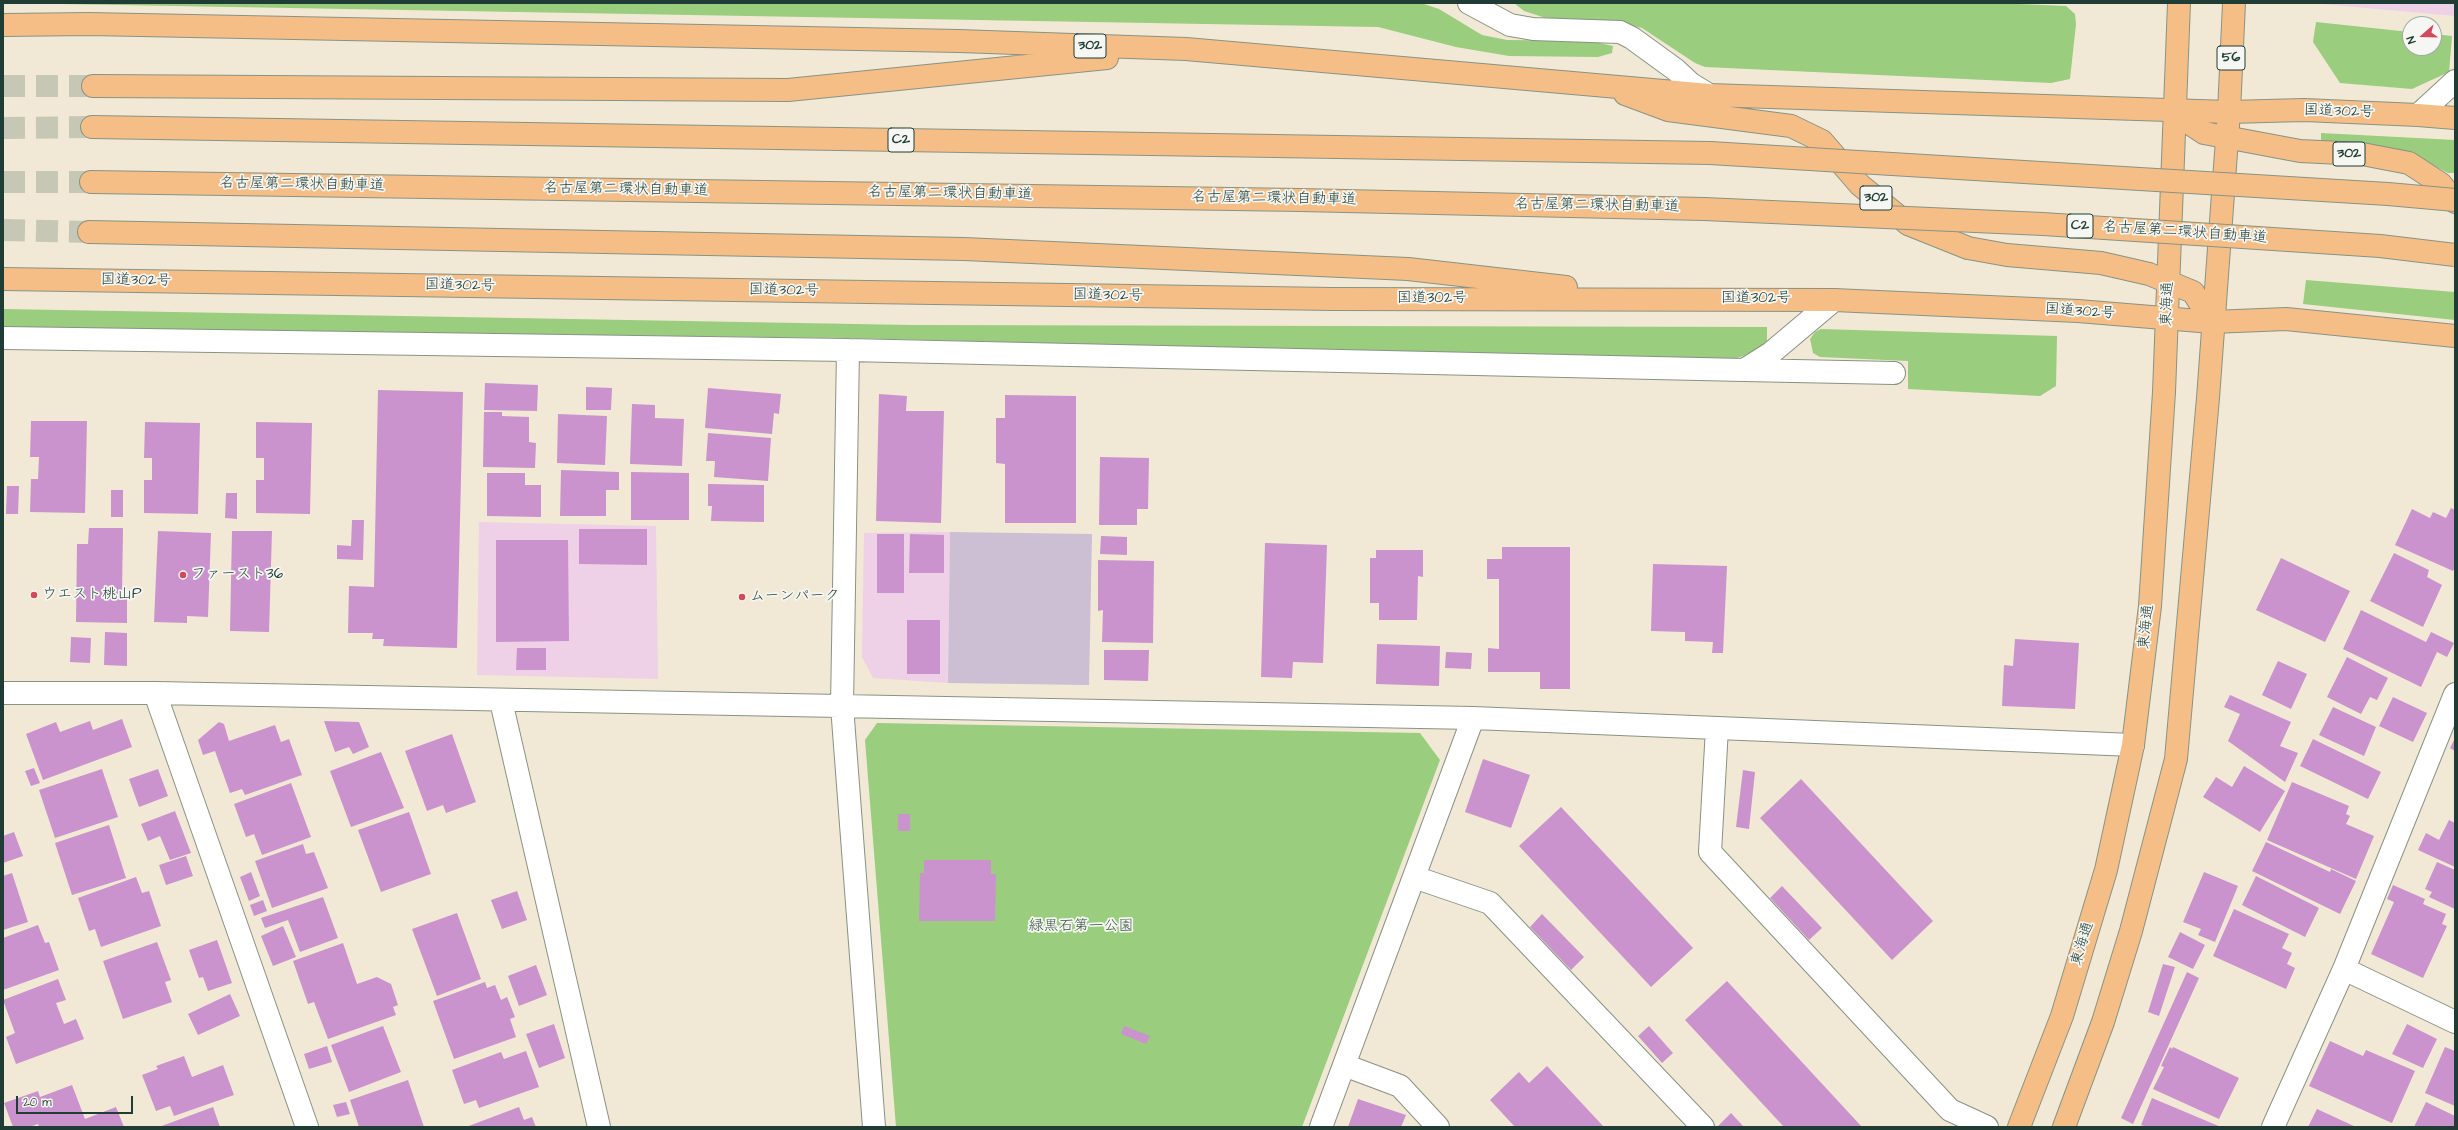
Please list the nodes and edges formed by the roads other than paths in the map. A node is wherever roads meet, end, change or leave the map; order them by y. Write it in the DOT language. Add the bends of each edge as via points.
graph roads {
  1 [pos="1469,3"];
  2 [pos="2179,3"];
  3 [pos="2234,3"];
  4 [pos="3,25"];
  5 [pos="1186,49"];
  6 [pos="2455,81"];
  7 [pos="1599,84"];
  8 [pos="93,86"];
  9 [pos="1709,94"];
  10 [pos="2175,110"];
  11 [pos="2229,112"];
  12 [pos="2418,115"];
  13 [pos="2455,118"];
  14 [pos="92,127"];
  15 [pos="2227,138"];
  16 [pos="90,182"];
  17 [pos="2455,201"];
  18 [pos="89,232"];
  19 [pos="2455,255"];
  20 [pos="3,279"];
  21 [pos="2169,281"];
  22 [pos="1671,299"];
  23 [pos="1834,300"];
  24 [pos="2168,320"];
  25 [pos="2212,322"];
  26 [pos="2455,336"];
  27 [pos="3,338"];
  28 [pos="848,350"];
  29 [pos="1744,370"];
  30 [pos="1894,374"];
  31 [pos="3,693"];
  32 [pos="155,693"];
  33 [pos="2455,694"];
  34 [pos="501,701"];
  35 [pos="842,706"];
  36 [pos="1473,718"];
  37 [pos="1717,728"];
  38 [pos="2133,745"];
  39 [pos="1414,877"];
  40 [pos="2344,969"];
  41 [pos="2455,1022"];
  42 [pos="1344,1065"];
  43 [pos="307,1127"];
  44 [pos="599,1127"];
  45 [pos="874,1127"];
  46 [pos="1321,1127"];
  47 [pos="1438,1127"];
  48 [pos="1703,1127"];
  49 [pos="1986,1127"];
  50 [pos="2019,1127"];
  51 [pos="2064,1127"];
  52 [pos="2272,1127"];
  1 -- 9 [label="street" via="1510,25 1533,29 1620,32 1676,70 1691,84"];
  2 -- 10 [label="main road, 東海通"];
  3 -- 11 [label="main road, 56"];
  4 -- 5 [label="main road, 国道302号 / 302" via="185,26 943,41"];
  5 -- 7 [label="main road, 国道302号 / 302"];
  5 -- 8 [label="main road" via="788,90"];
  6 -- 12 [label="street"];
  7 -- 9 [label="main road, 国道302号 / 302"];
  7 -- 21 [label="main road, 国道302号 / 302" via="1668,110 1791,126 1822,141 1860,184 1908,224 1968,248 2007,255 2114,265"];
  9 -- 10 [label="main road, 国道302号 / 302"];
  10 -- 11 [label="main road, 国道302号 / 302"];
  10 -- 15 [label="main road, 302" via="2204,133"];
  10 -- 21 [label="main road, 東海通"];
  11 -- 12 [label="main road, 国道302号 / 302" via="2304,110"];
  11 -- 15 [label="main road"];
  12 -- 13 [label="main road, 国道302号 / 302"];
  14 -- 17 [label="main road, C2, bridge" via="1710,154 2388,194"];
  15 -- 17 [label="main road, 302" via="2300,151 2362,154 2409,163 2441,184"];
  15 -- 25 [label="main road"];
  16 -- 19 [label="main road, 名古屋第二環状自動車道 / C2, bridge" via="1300,200 1704,209 2043,224 2380,246"];
  18 -- 22 [label="main road" via="972,249 1408,269"];
  20 -- 22 [label="main road, 国道302号" via="1333,299"];
  21 -- 24 [label="main road, 東海通"];
  21 -- 25 [label="main road, 国道302号 / 302" via="2193,292"];
  22 -- 23 [label="main road, 国道302号"];
  23 -- 24 [label="main road, 国道302号" via="2078,311"];
  23 -- 29 [label="street" via="1771,353"];
  24 -- 25 [label="main road, 国道302号"];
  24 -- 38 [label="main road, 東海通" via="2150,606"];
  25 -- 26 [label="main road, 国道302号" via="2286,319"];
  25 -- 51 [label="main road" via="2208,398 2176,759 2103,1022"];
  27 -- 28 [label="street"];
  28 -- 29 [label="street"];
  28 -- 35 [label="street"];
  29 -- 30 [label="street"];
  31 -- 32 [label="street"];
  32 -- 34 [label="street"];
  32 -- 43 [label="street"];
  33 -- 40 [label="street"];
  34 -- 35 [label="street"];
  34 -- 44 [label="street"];
  35 -- 36 [label="street"];
  35 -- 45 [label="street"];
  36 -- 37 [label="street"];
  36 -- 39 [label="street"];
  37 -- 38 [label="street"];
  37 -- 49 [label="street" via="1710,852 1950,1110"];
  38 -- 50 [label="main road, 東海通" via="2106,870 2062,1016"];
  39 -- 42 [label="street"];
  39 -- 48 [label="street" via="1490,902"];
  40 -- 41 [label="street"];
  40 -- 52 [label="street"];
  42 -- 46 [label="street"];
  42 -- 47 [label="street" via="1400,1086"];
}
